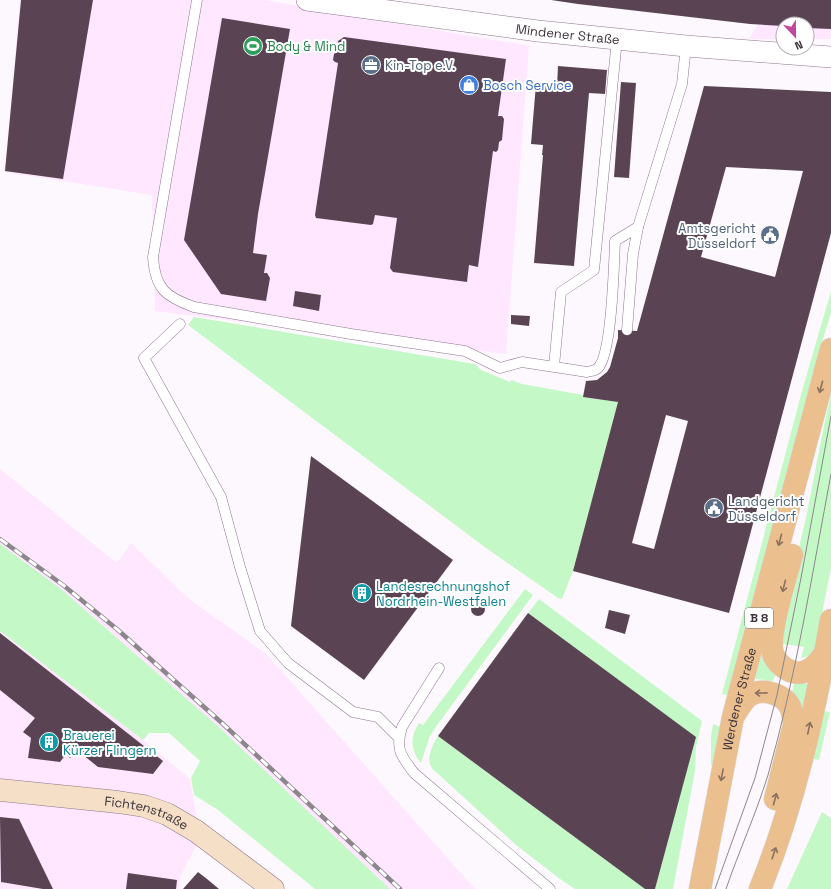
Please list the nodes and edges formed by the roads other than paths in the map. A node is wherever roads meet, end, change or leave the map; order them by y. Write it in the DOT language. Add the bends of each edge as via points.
graph roads {
  1 [pos="197,0"];
  2 [pos="307,0"];
  3 [pos="617,39"];
  4 [pos="686,46"];
  5 [pos="831,57"];
  6 [pos="638,227"];
  7 [pos="180,324"];
  8 [pos="627,330"];
  9 [pos="831,349"];
  10 [pos="554,366"];
  11 [pos="796,480"];
  12 [pos="831,620"];
  13 [pos="825,653"];
  14 [pos="440,668"];
  15 [pos="734,717"];
  16 [pos="398,738"];
  17 [pos="0,790"];
  18 [pos="273,889"];
  19 [pos="550,889"];
  20 [pos="700,889"];
  21 [pos="746,889"];
  22 [pos="760,889"];
  1 -- 10 [label="lane" via="153,257 156,278 162,289 176,300 194,307 465,351 500,368 522,362"];
  2 -- 3 [label="street, Mindener Straße" via="523,30"];
  3 -- 4 [label="street, Mindener Straße"];
  3 -- 10 [label="lane" via="594,270 561,292"];
  4 -- 5 [label="street, Mindener Straße"];
  4 -- 6 [label="lane" via="682,84"];
  6 -- 8 [label="lane" via="632,254"];
  6 -- 10 [label="lane" via="616,241 611,314 602,362 596,370 587,372"];
  7 -- 16 [label="lane" via="144,358 221,497 260,631 288,663 353,712 378,717"];
  9 -- 11 [label="main road, Werdener Straße / B 8, one-way"];
  11 -- 13 [label="main road, one-way" via="803,511 775,621 771,641 773,654 783,666 793,672 802,673 816,664"];
  11 -- 15 [label="main road, Werdener Straße / B 8, one-way"];
  12 -- 13 [label="main road"];
  22 -- 13 [label="main road, one-way" via="787,814 804,751"];
  14 -- 16 [label="lane" via="402,727"];
  15 -- 20 [label="main road, Werdener Straße / B 8, one-way"];
  21 -- 15 [label="main road, one-way" via="767,828 794,725 794,713 786,701 777,695 756,692 743,701"];
  16 -- 19 [label="lane" via="398,746 404,761 414,773"];
  17 -- 18 [label="street, Fichtenstraße" via="118,802 144,806 167,814 196,831"];
}
